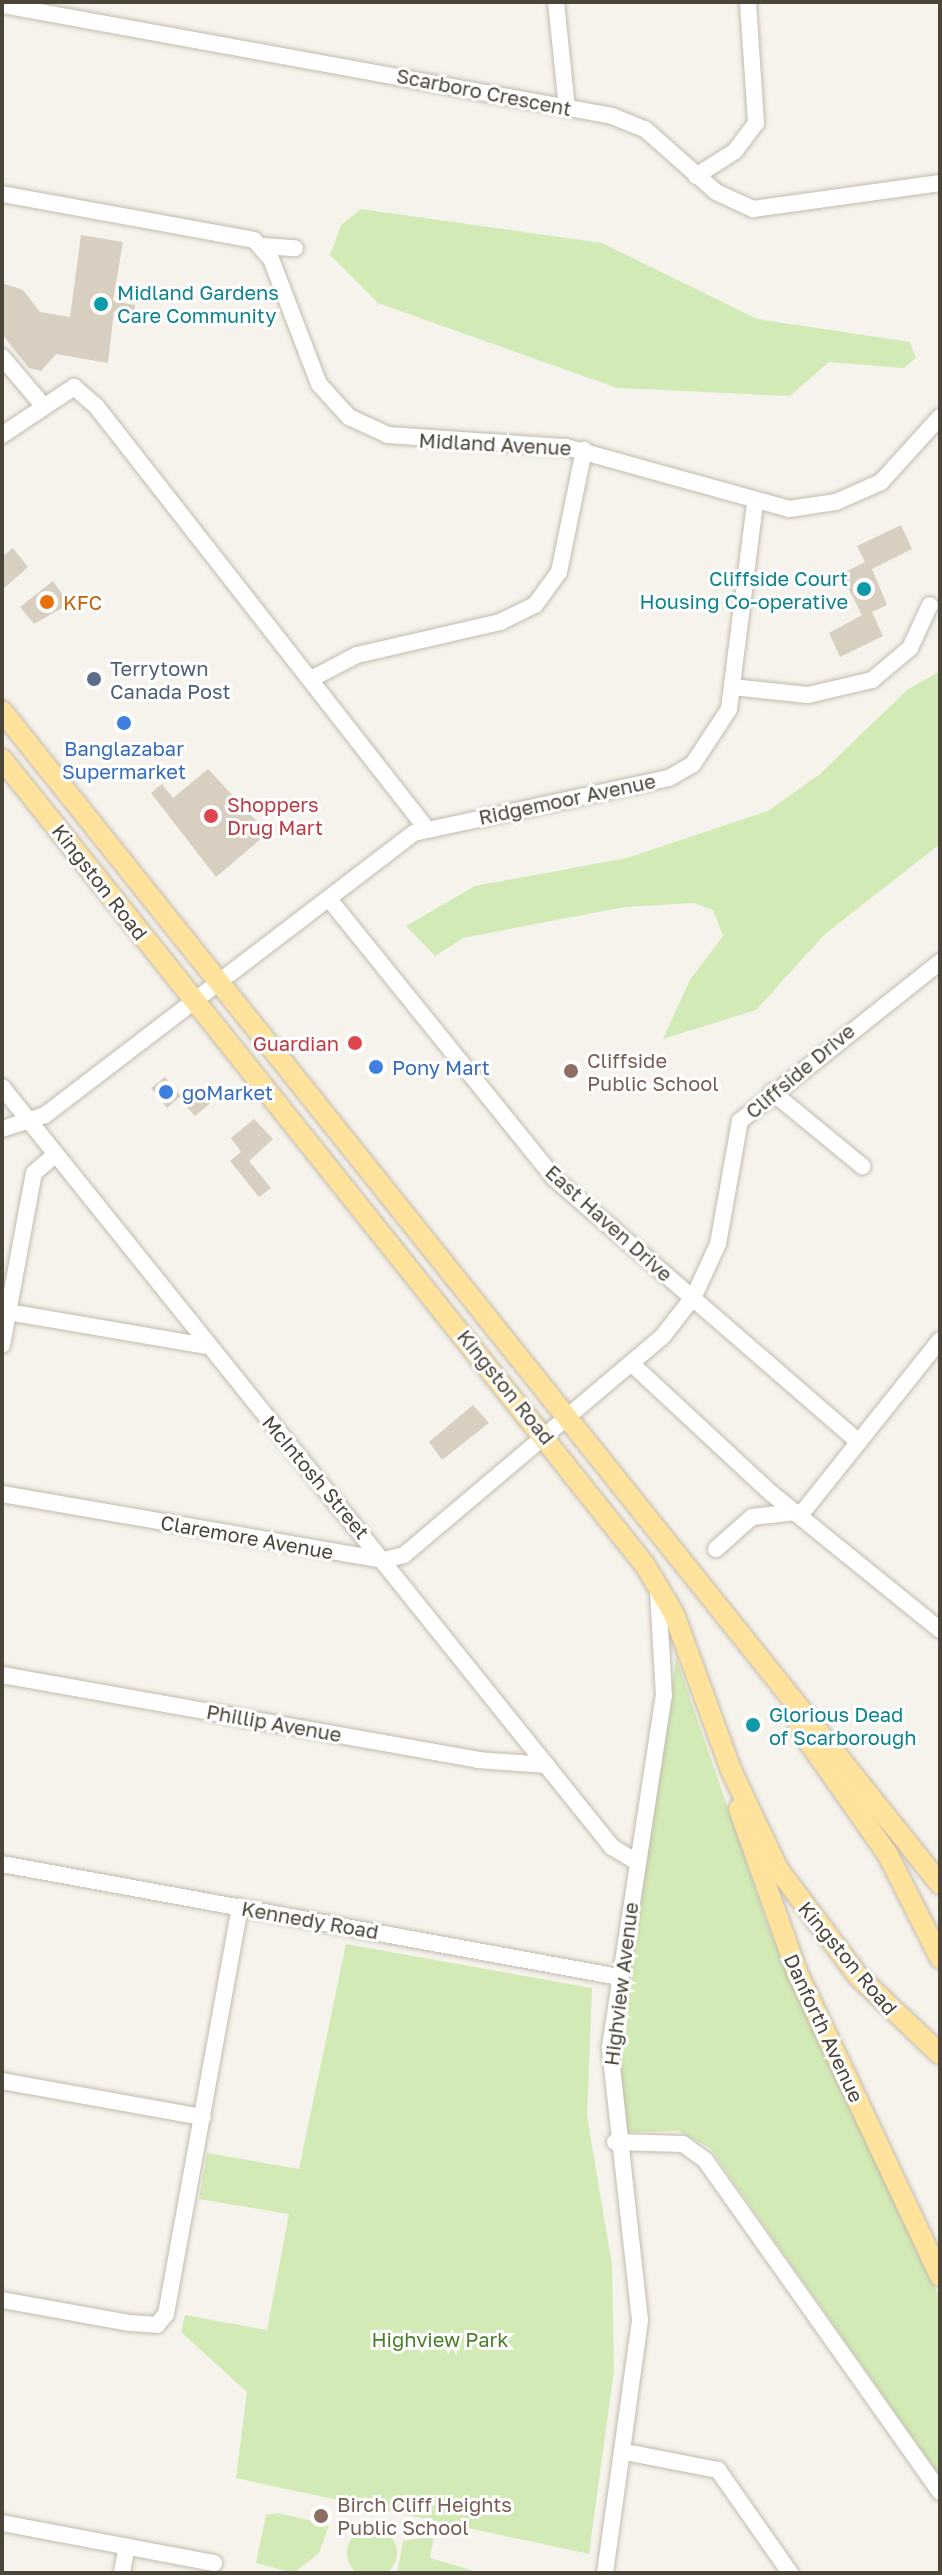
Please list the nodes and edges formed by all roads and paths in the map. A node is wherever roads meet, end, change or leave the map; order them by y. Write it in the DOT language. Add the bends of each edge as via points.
graph roads {
  1 [pos="556,2"];
  2 [pos="748,2"];
  3 [pos="2,5"];
  4 [pos="567,108"];
  5 [pos="696,176"];
  6 [pos="940,183"];
  7 [pos="2,194"];
  8 [pos="263,246"];
  9 [pos="295,248"];
  10 [pos="2,357"];
  11 [pos="41,403"];
  12 [pos="940,417"];
  13 [pos="2,435"];
  14 [pos="584,450"];
  15 [pos="755,504"];
  16 [pos="930,605"];
  17 [pos="311,679"];
  18 [pos="732,687"];
  19 [pos="2,711"];
  20 [pos="2,759"];
  21 [pos="426,828"];
  22 [pos="329,899"];
  23 [pos="940,962"];
  24 [pos="217,984"];
  25 [pos="194,1002"];
  26 [pos="2,1087"];
  27 [pos="772,1092"];
  28 [pos="29,1123"];
  29 [pos="2,1129"];
  30 [pos="55,1155"];
  31 [pos="862,1166"];
  32 [pos="694,1296"];
  33 [pos="5,1311"];
  34 [pos="940,1340"];
  35 [pos="2,1345"];
  36 [pos="207,1346"];
  37 [pos="632,1364"];
  38 [pos="566,1417"];
  39 [pos="546,1436"];
  40 [pos="859,1442"];
  41 [pos="2,1494"];
  42 [pos="802,1513"];
  43 [pos="716,1549"];
  44 [pos="384,1560"];
  45 [pos="656,1586"];
  46 [pos="940,1630"];
  47 [pos="750,1650"];
  48 [pos="2,1675"];
  49 [pos="547,1765"];
  50 [pos="731,1770"];
  51 [pos="635,1861"];
  52 [pos="2,1864"];
  53 [pos="940,1884"];
  54 [pos="240,1907"];
  55 [pos="940,1958"];
  56 [pos="619,1977"];
  57 [pos="940,2054"];
  58 [pos="2,2081"];
  59 [pos="203,2117"];
  60 [pos="615,2142"];
  61 [pos="940,2276"];
  62 [pos="2,2300"];
  63 [pos="625,2452"];
  64 [pos="940,2492"];
  65 [pos="2,2523"];
  66 [pos="127,2546"];
  67 [pos="214,2563"];
  68 [pos="122,2573"];
  69 [pos="605,2573"];
  70 [pos="790,2573"];
  1 -- 4 [label="street"];
  2 -- 5 [label="street" via="756,123 735,151"];
  3 -- 4 [label="street, Scarboro Crescent"];
  4 -- 5 [label="street, Scarboro Crescent" via="630,121"];
  5 -- 6 [label="street, Scarboro Crescent" via="753,209"];
  7 -- 8 [label="street"];
  8 -- 9 [label="street"];
  8 -- 14 [label="street, Midland Avenue" via="310,370 362,425 408,439"];
  10 -- 11 [label="street"];
  11 -- 13 [label="street"];
  11 -- 17 [label="street" via="74,387 96,406"];
  12 -- 15 [label="street, Midland Avenue" via="895,471 851,498 789,509"];
  14 -- 15 [label="street, Midland Avenue"];
  14 -- 17 [label="street" via="559,572 535,605 500,622 357,655"];
  15 -- 18 [label="street, Ridgemoor Avenue"];
  16 -- 18 [label="street" via="910,648 872,680 808,695"];
  17 -- 21 [label="street"];
  18 -- 21 [label="street, Ridgemoor Avenue" via="721,728 683,772"];
  19 -- 24 [label="main road, Kingston Road"];
  20 -- 25 [label="main road, Kingston Road"];
  21 -- 22 [label="street, Ridgemoor Avenue"];
  22 -- 24 [label="street, Ridgemoor Avenue"];
  22 -- 32 [label="street, East Haven Drive" via="554,1178"];
  23 -- 27 [label="street, Cliffside Drive"];
  24 -- 25 [label="street, Ridgemoor Avenue"];
  24 -- 38 [label="main road, Kingston Road"];
  25 -- 28 [label="street, Ridgemoor Avenue"];
  25 -- 39 [label="main road, Kingston Road"];
  26 -- 28 [label="street, McIntosh Street"];
  27 -- 31 [label="street"];
  27 -- 32 [label="street, Cliffside Drive" via="735,1134 718,1244"];
  28 -- 29 [label="street"];
  28 -- 30 [label="street, McIntosh Street"];
  30 -- 33 [label="street" via="34,1173"];
  30 -- 36 [label="street, McIntosh Street"];
  32 -- 37 [label="street, Cliffside Drive"];
  32 -- 40 [label="street, East Haven Drive"];
  33 -- 35 [label="street"];
  33 -- 36 [label="street"];
  34 -- 40 [label="street"];
  36 -- 44 [label="street, McIntosh Street"];
  37 -- 38 [label="street, Cliffside Drive"];
  37 -- 42 [label="street"];
  38 -- 39 [label="street, Cliffside Drive"];
  38 -- 47 [label="main road, Kingston Road"];
  39 -- 44 [label="street" via="414,1550"];
  39 -- 45 [label="main road, Kingston Road"];
  40 -- 42 [label="street"];
  41 -- 44 [label="street, Claremore Avenue"];
  42 -- 43 [label="street" via="752,1517"];
  42 -- 46 [label="street"];
  44 -- 49 [label="street, McIntosh Street"];
  45 -- 50 [label="main road, Kingston Road" via="690,1652"];
  45 -- 51 [label="street, Highview Avenue" via="665,1664 660,1730"];
  47 -- 53 [label="main road, Kingston Road"];
  47 -- 55 [label="main road" via="887,1853"];
  48 -- 49 [label="street, Phillip Avenue" via="477,1760"];
  49 -- 51 [label="street, McIntosh Street" via="612,1847"];
  50 -- 57 [label="main road, Kingston Road" via="778,1869 825,1937 893,2014"];
  50 -- 61 [label="main road, Danforth Avenue" via="776,1924"];
  51 -- 56 [label="street, Highview Avenue"];
  52 -- 54 [label="street, Kennedy Road"];
  54 -- 56 [label="street, Kennedy Road"];
  54 -- 59 [label="street"];
  56 -- 60 [label="street, Highview Avenue" via="609,2083"];
  58 -- 59 [label="street"];
  59 -- 62 [label="street" via="172,2302 157,2325"];
  60 -- 63 [label="street, Highview Avenue" via="639,2278"];
  60 -- 64 [label="street" via="683,2144 705,2160"];
  63 -- 69 [label="street, Highview Avenue"];
  63 -- 70 [label="street" via="718,2470"];
  65 -- 66 [label="street"];
  66 -- 67 [label="street"];
  66 -- 68 [label="street"];
}
